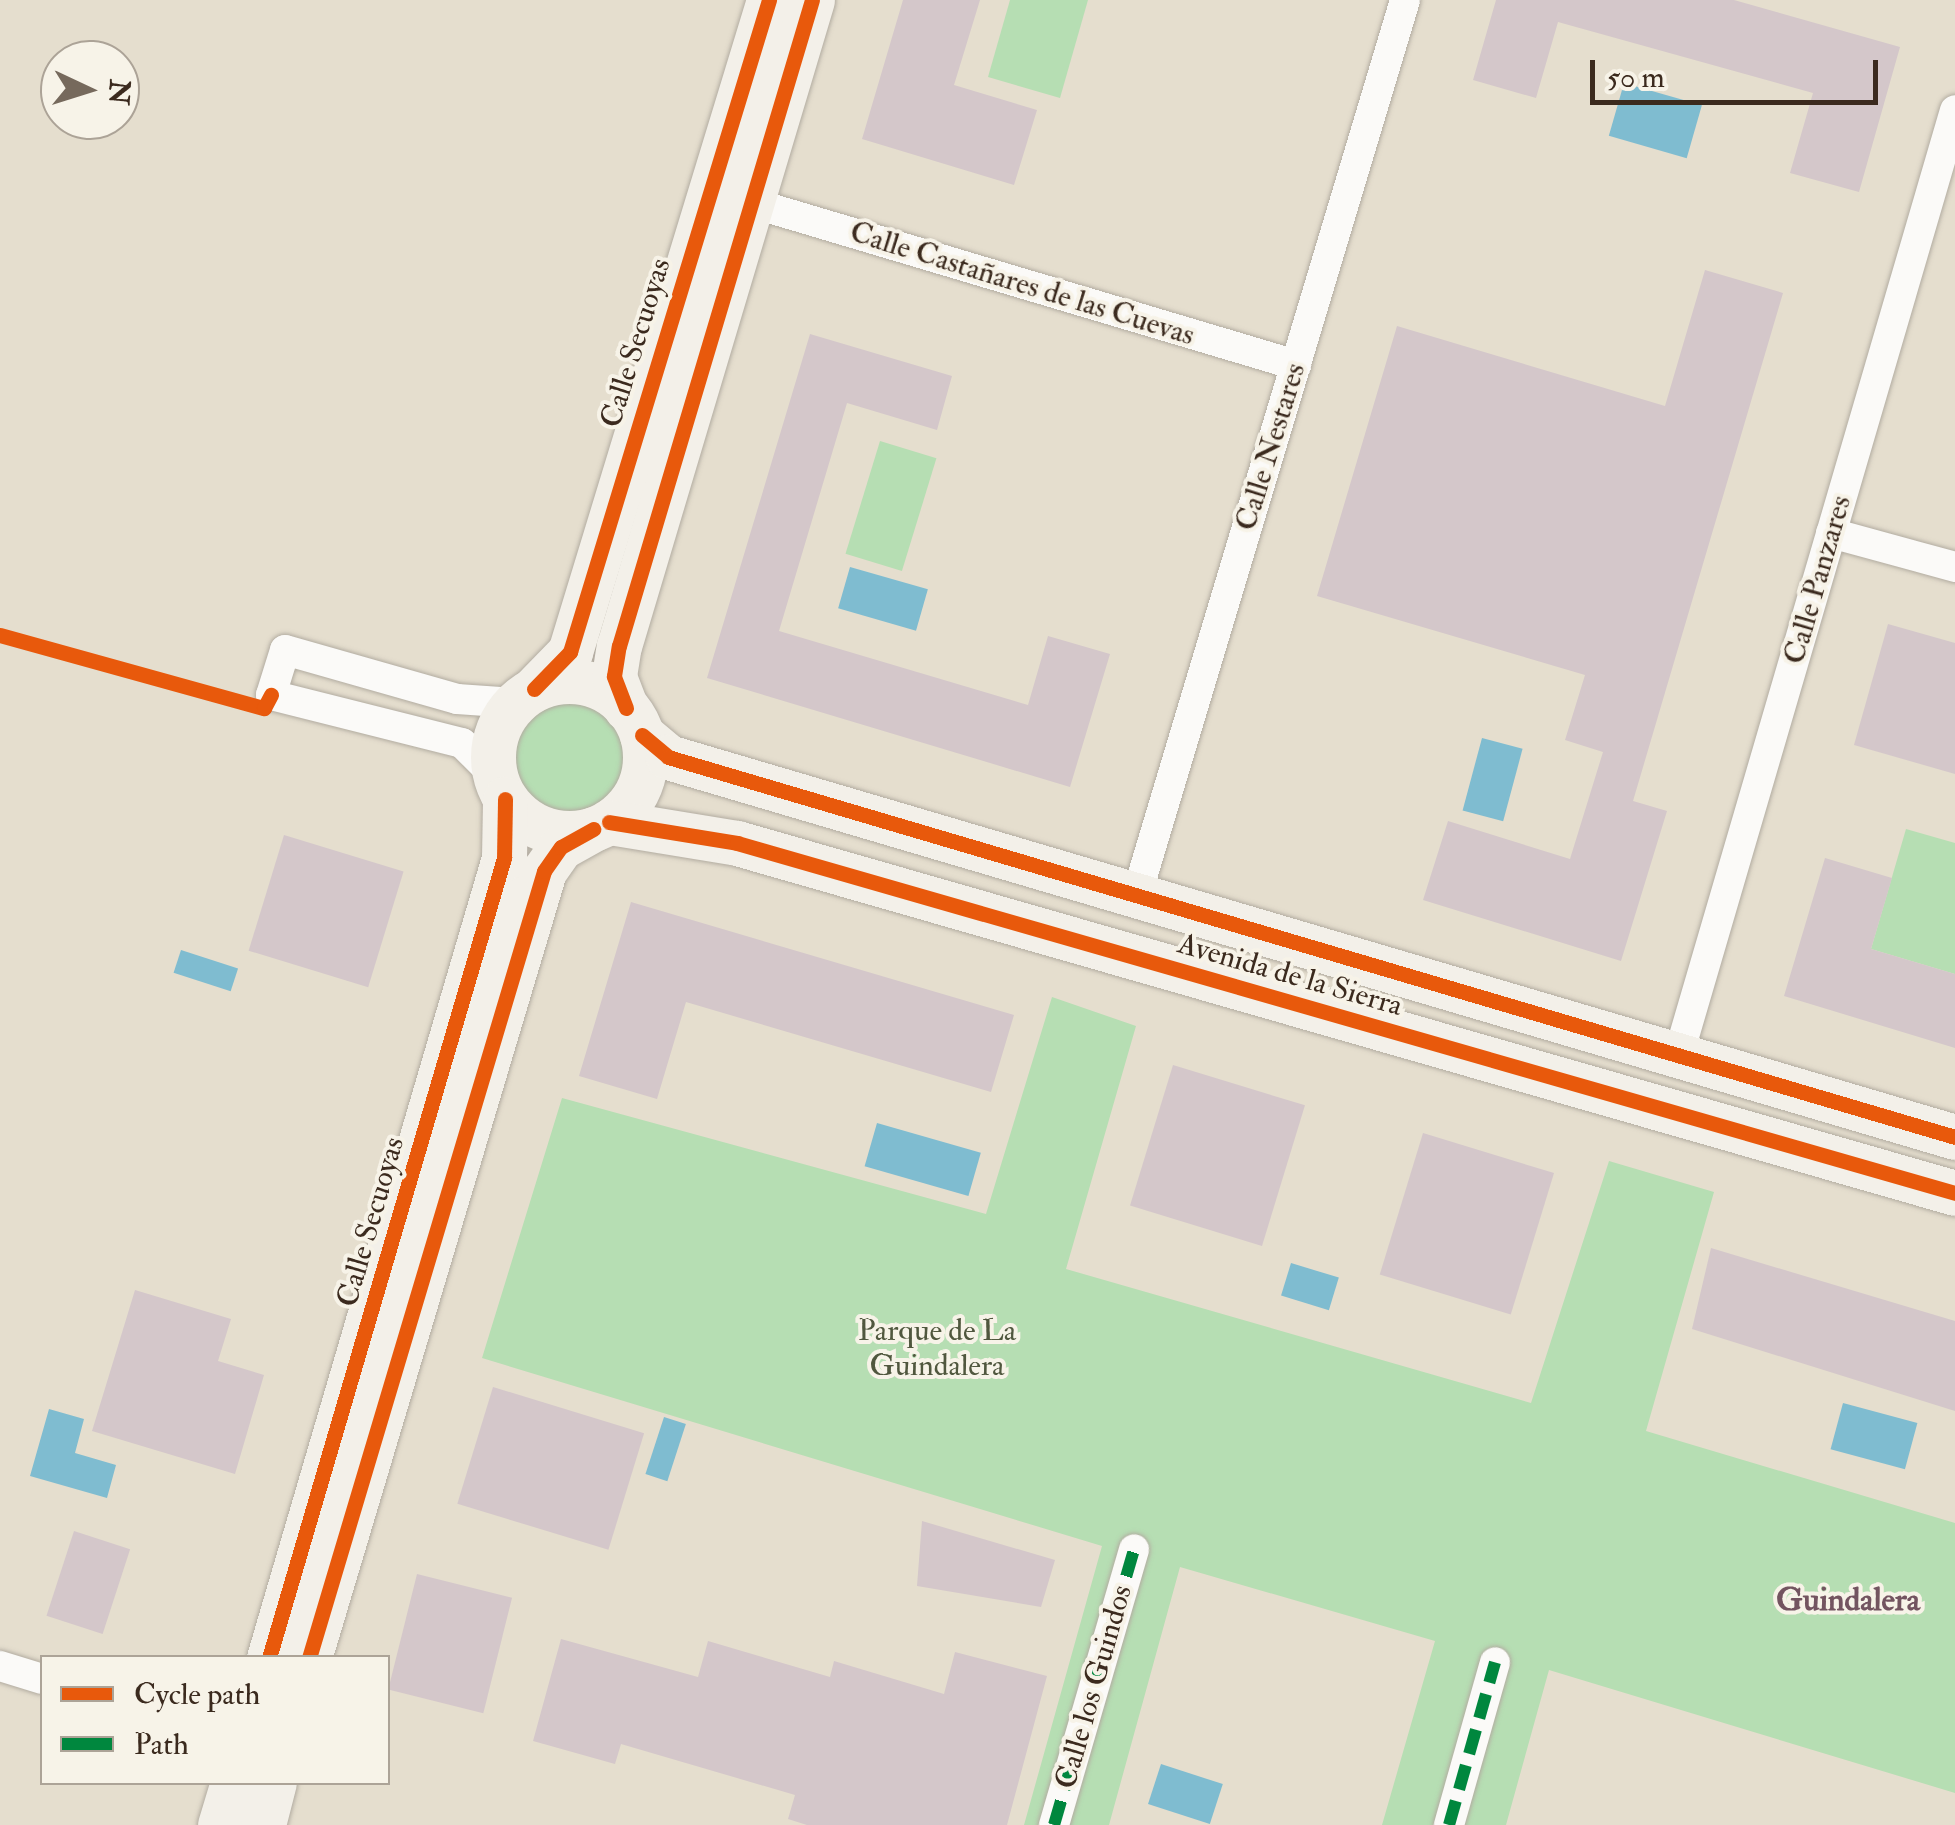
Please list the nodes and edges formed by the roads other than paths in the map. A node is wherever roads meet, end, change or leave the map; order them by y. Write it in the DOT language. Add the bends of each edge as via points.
graph roads {
  1 [pos="769,0"];
  2 [pos="812,0"];
  3 [pos="1405,0"];
  4 [pos="1955,110"];
  5 [pos="749,202"];
  6 [pos="1296,366"];
  7 [pos="1832,533"];
  8 [pos="1955,568"];
  9 [pos="524,696"];
  10 [pos="634,721"];
  11 [pos="500,787"];
  12 [pos="601,826"];
  13 [pos="1137,894"];
  14 [pos="1680,1050"];
  15 [pos="1955,1137"];
  16 [pos="1955,1193"];
  17 [pos="1134,1549"];
  18 [pos="270,1655"];
  19 [pos="310,1655"];
  20 [pos="1495,1662"];
  21 [pos="0,1666"];
  22 [pos="40,1678"];
  23 [pos="232,1785"];
  24 [pos="273,1785"];
  25 [pos="220,1825"];
  26 [pos="262,1825"];
  27 [pos="1054,1825"];
  28 [pos="1449,1825"];
  1 -- 9 [label="main road, Calle Secuoyas" via="570,652"];
  2 -- 5 [label="main road"];
  3 -- 6 [label="street, Calle Nestares"];
  4 -- 7 [label="street, Calle Panzares"];
  5 -- 6 [label="street, Calle Castañares de las Cuevas"];
  5 -- 10 [label="main road" via="619,646 614,676"];
  6 -- 13 [label="street, Calle Nestares"];
  7 -- 8 [label="street"];
  7 -- 14 [label="street, Calle Panzares"];
  9 -- 10 [label="main road" via="584,682"];
  9 -- 11 [label="main road" via="500,724"];
  9 -- 11 [label="street" via="442,696 285,650 271,694 462,743"];
  10 -- 12 [label="main road" via="640,784"];
  10 -- 13 [label="main road, Avenida de la Sierra" via="668,757"];
  11 -- 12 [label="main road" via="544,830"];
  11 -- 18 [label="main road, Calle Secuoyas" via="504,858"];
  12 -- 16 [label="main road, Avenida de la Sierra" via="737,843"];
  12 -- 19 [label="main road, Calle Secuoyas" via="544,871"];
  13 -- 14 [label="main road, Avenida de la Sierra"];
  14 -- 15 [label="main road, Avenida de la Sierra"];
  17 -- 27 [label="street, Calle los Guindos"];
  20 -- 28 [label="street"];
  21 -- 22 [label="street"];
  23 -- 25 [label="main road"];
  24 -- 26 [label="main road"];
}
